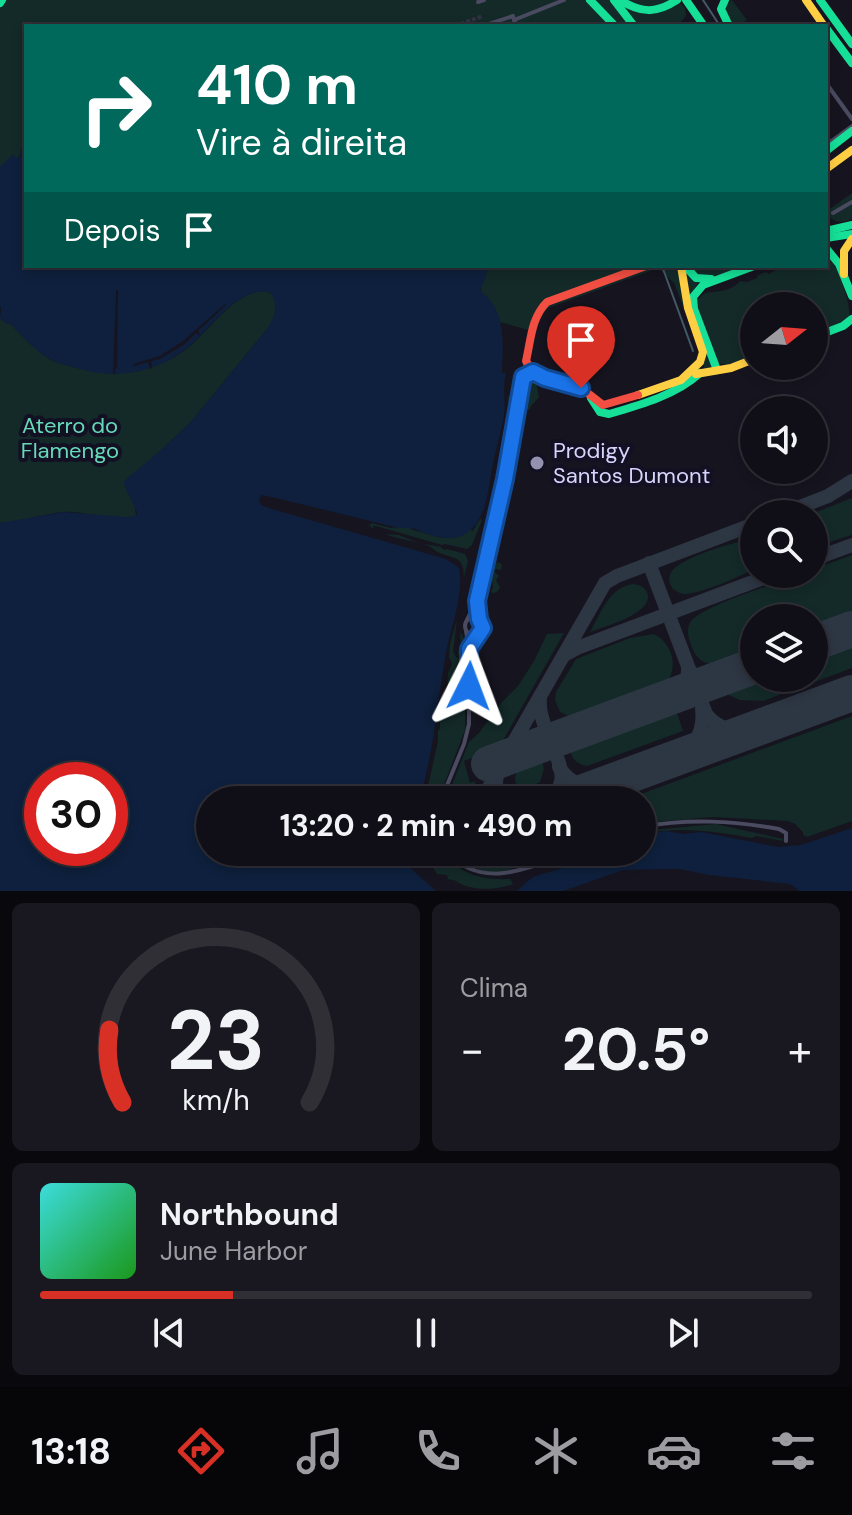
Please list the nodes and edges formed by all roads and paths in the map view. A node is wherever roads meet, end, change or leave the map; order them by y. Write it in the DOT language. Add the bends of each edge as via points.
graph roads {
  1 [pos="564,0"];
  2 [pos="590,0"];
  3 [pos="614,0"];
  4 [pos="620,0"];
  5 [pos="664,0"];
  6 [pos="677,0"];
  7 [pos="686,0"];
  8 [pos="725,0"];
  9 [pos="806,0"];
  10 [pos="820,0"];
  11 [pos="655,11"];
  12 [pos="514,20"];
  13 [pos="489,24"];
  14 [pos="515,24"];
  15 [pos="613,24"];
  16 [pos="632,24"];
  17 [pos="703,24"];
  18 [pos="728,24"];
  19 [pos="822,24"];
  20 [pos="828,33"];
  21 [pos="852,44"];
  22 [pos="852,63"];
  23 [pos="828,86"];
  24 [pos="852,119"];
  25 [pos="852,128"];
  26 [pos="828,146"];
  27 [pos="852,150"];
  28 [pos="828,168"];
  29 [pos="852,202"];
  30 [pos="833,213"];
  31 [pos="852,225"];
  32 [pos="828,231"];
  33 [pos="852,237"];
  34 [pos="828,238"];
  35 [pos="828,249"];
  36 [pos="640,268"];
  37 [pos="683,268"];
  38 [pos="685,268"];
  39 [pos="748,268"];
  40 [pos="844,274"];
  41 [pos="715,279"];
  42 [pos="852,296"];
  43 [pos="852,319"];
  44 [pos="828,332"];
  45 [pos="526,361"];
  46 [pos="740,364"];
  47 [pos="721,370"];
  48 [pos="533,372"];
  49 [pos="700,373"];
  50 [pos="523,377"];
  51 [pos="681,380"];
  52 [pos="587,392"];
  53 [pos="494,525"];
  54 [pos="479,619"];
  55 [pos="467,620"];
  56 [pos="466,631"];
  57 [pos="479,634"];
  58 [pos="469,649"];
  59 [pos="447,786"];
  60 [pos="656,826"];
  61 [pos="786,841"];
  62 [pos="462,866"];
  63 [pos="534,866"];
  1 -- 12 [label="street"];
  2 -- 15 [label="main road"];
  3 -- 16 [label="main road"];
  4 -- 11 [label="main road" via="638,11"];
  5 -- 11 [label="main road"];
  6 -- 11 [label="main road"];
  7 -- 17 [label="main road"];
  8 -- 18 [label="main road" via="721,9"];
  9 -- 19 [label="main road"];
  10 -- 21 [label="main road"];
  12 -- 13 [label="street" via="513,16"];
  12 -- 14 [label="street"];
  20 -- 22 [label="main road"];
  23 -- 24 [label="street"];
  25 -- 26 [label="main road"];
  27 -- 28 [label="main road"];
  29 -- 30 [label="street"];
  31 -- 32 [label="main road"];
  33 -- 34 [label="main road"];
  33 -- 40 [label="main road" via="844,251"];
  35 -- 40 [label="main road"];
  36 -- 45 [label="main road" via="547,302 535,317"];
  37 -- 51 [label="main road" via="688,308 703,355"];
  38 -- 41 [label="main road" via="697,279"];
  39 -- 41 [label="main road"];
  40 -- 42 [label="main road"];
  41 -- 47 [label="main road" via="698,289 693,300"];
  43 -- 44 [label="main road"];
  45 -- 48 [label="main road"];
  45 -- 50 [label="street"];
  46 -- 47 [label="main road"];
  47 -- 49 [label="main road"];
  48 -- 50 [label="street"];
  48 -- 52 [label="main road"];
  49 -- 51 [label="main road"];
  49 -- 52 [label="main road" via="682,387 609,414 599,410"];
  50 -- 53 [label="street"];
  51 -- 52 [label="main road" via="606,405"];
  53 -- 54 [label="street" via="477,601"];
  53 -- 55 [label="street" via="480,555 474,606"];
  54 -- 55 [label="street"];
  54 -- 57 [label="street"];
  55 -- 56 [label="street"];
  56 -- 57 [label="street"];
  56 -- 58 [label="street"];
  57 -- 58 [label="street"];
  58 -- 59 [label="street" via="468,733"];
  60 -- 61 [label="street" via="733,822 779,829 786,833"];
  62 -- 63 [label="street" via="493,877"];
}
